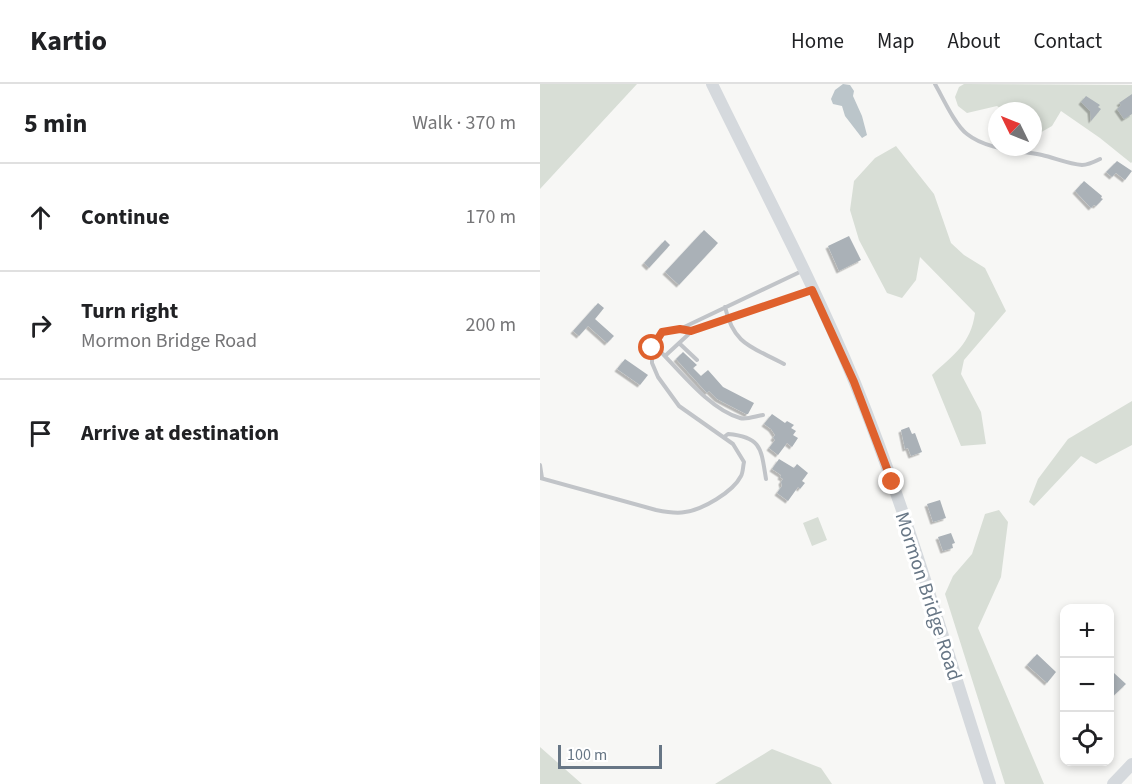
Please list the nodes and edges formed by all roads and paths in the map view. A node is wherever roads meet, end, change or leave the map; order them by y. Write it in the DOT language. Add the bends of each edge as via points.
graph roads {
  1 [pos="712,84"];
  2 [pos="935,84"];
  3 [pos="1100,159"];
  4 [pos="803,271"];
  5 [pos="812,290"];
  6 [pos="725,307"];
  7 [pos="728,319"];
  8 [pos="680,329"];
  9 [pos="692,331"];
  10 [pos="679,344"];
  11 [pos="654,345"];
  12 [pos="665,356"];
  13 [pos="697,360"];
  14 [pos="784,364"];
  15 [pos="763,415"];
  16 [pos="724,437"];
  17 [pos="540,465"];
  18 [pos="541,478"];
  19 [pos="766,479"];
  20 [pos="1132,764"];
  21 [pos="990,784"];
  22 [pos="1113,784"];
  1 -- 4 [label="main road, Mormon Bridge Road"];
  2 -- 3 [label="lane" via="960,127 976,140 1076,164 1086,165"];
  4 -- 5 [label="main road, Mormon Bridge Road"];
  4 -- 6 [label="lane"];
  5 -- 7 [label="lane"];
  5 -- 21 [label="main road, Mormon Bridge Road" via="854,382 892,482"];
  6 -- 7 [label="lane"];
  6 -- 8 [label="lane"];
  7 -- 9 [label="lane"];
  7 -- 14 [label="lane" via="742,342"];
  8 -- 9 [label="lane"];
  8 -- 11 [label="lane" via="662,332"];
  9 -- 10 [label="lane"];
  10 -- 12 [label="lane"];
  10 -- 13 [label="lane"];
  11 -- 12 [label="lane"];
  11 -- 16 [label="lane" via="652,363 679,406"];
  12 -- 15 [label="lane" via="723,410 741,419"];
  16 -- 18 [label="lane" via="744,462 741,476 709,504 686,512 656,510"];
  16 -- 19 [label="lane" via="738,435 756,442"];
  17 -- 18 [label="lane"];
  20 -- 22 [label="main road"];
}
